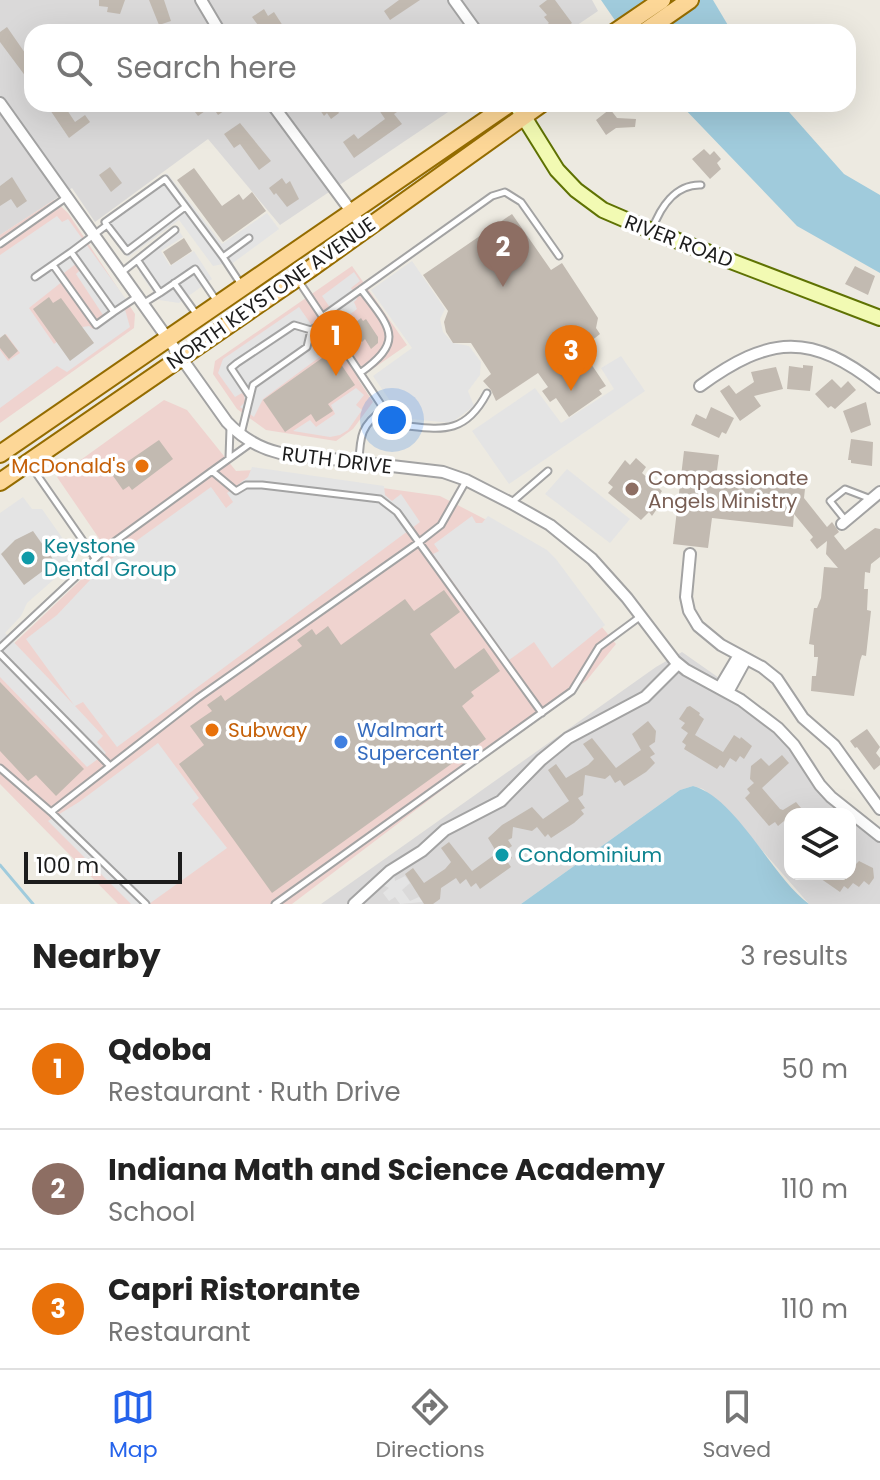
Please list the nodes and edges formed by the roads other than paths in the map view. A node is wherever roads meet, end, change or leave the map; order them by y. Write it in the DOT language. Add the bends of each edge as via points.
graph roads {
  1 [pos="201,0"];
  2 [pos="454,0"];
  3 [pos="662,0"];
  4 [pos="690,0"];
  5 [pos="215,24"];
  6 [pos="471,24"];
  7 [pos="627,24"];
  8 [pos="656,24"];
  9 [pos="0,103"];
  10 [pos="278,112"];
  11 [pos="512,112"];
  12 [pos="513,112"];
  13 [pos="519,112"];
  14 [pos="701,185"];
  15 [pos="67,197"];
  16 [pos="185,207"];
  17 [pos="351,212"];
  18 [pos="107,225"];
  19 [pos="175,230"];
  20 [pos="365,230"];
  21 [pos="652,231"];
  22 [pos="95,234"];
  23 [pos="249,238"];
  24 [pos="0,244"];
  25 [pos="71,252"];
  26 [pos="559,256"];
  27 [pos="223,257"];
  28 [pos="138,261"];
  29 [pos="53,265"];
  30 [pos="122,272"];
  31 [pos="35,277"];
  32 [pos="296,278"];
  33 [pos="174,283"];
  34 [pos="243,286"];
  35 [pos="361,289"];
  36 [pos="160,293"];
  37 [pos="142,300"];
  38 [pos="218,303"];
  39 [pos="114,312"];
  40 [pos="198,317"];
  41 [pos="880,318"];
  42 [pos="324,319"];
  43 [pos="311,330"];
  44 [pos="168,337"];
  45 [pos="182,357"];
  46 [pos="360,373"];
  47 [pos="700,386"];
  48 [pos="880,387"];
  49 [pos="487,393"];
  50 [pos="249,395"];
  51 [pos="384,409"];
  52 [pos="230,425"];
  53 [pos="241,435"];
  54 [pos="251,443"];
  55 [pos="0,454"];
  56 [pos="229,459"];
  57 [pos="29,462"];
  58 [pos="359,463"];
  59 [pos="212,471"];
  60 [pos="548,471"];
  61 [pos="466,480"];
  62 [pos="0,482"];
  63 [pos="877,499"];
  64 [pos="511,503"];
  65 [pos="844,522"];
  66 [pos="418,543"];
  67 [pos="690,554"];
  68 [pos="95,558"];
  69 [pos="641,616"];
  70 [pos="0,648"];
  71 [pos="0,654"];
  72 [pos="743,657"];
  73 [pos="678,664"];
  74 [pos="724,690"];
  75 [pos="542,713"];
  76 [pos="110,766"];
  77 [pos="0,768"];
  78 [pos="880,809"];
  79 [pos="51,812"];
  80 [pos="880,836"];
  81 [pos="146,904"];
  82 [pos="275,904"];
  83 [pos="354,904"];
  1 -- 5 [label="street"];
  2 -- 6 [label="street"];
  3 -- 7 [label="main road"];
  4 -- 8 [label="main road"];
  9 -- 15 [label="street, RUTH DRIVE"];
  10 -- 17 [label="street"];
  11 -- 17 [label="main road, NORTH KEYSTONE AVENUE"];
  12 -- 20 [label="main road, NORTH KEYSTONE AVENUE"];
  13 -- 21 [label="street, RIVER ROAD" via="576,190 603,210"];
  14 -- 21 [label="lane" via="682,187 663,207"];
  15 -- 22 [label="street, RUTH DRIVE"];
  15 -- 24 [label="lane"];
  16 -- 18 [label="lane" via="127,251"];
  16 -- 18 [label="lane" via="165,179"];
  16 -- 27 [label="lane"];
  17 -- 20 [label="street"];
  17 -- 34 [label="main road, NORTH KEYSTONE AVENUE"];
  18 -- 22 [label="lane"];
  19 -- 28 [label="lane"];
  20 -- 32 [label="main road, NORTH KEYSTONE AVENUE"];
  21 -- 41 [label="street, RIVER ROAD"];
  22 -- 25 [label="lane"];
  22 -- 30 [label="street, RUTH DRIVE"];
  23 -- 27 [label="lane"];
  25 -- 29 [label="lane"];
  25 -- 39 [label="lane"];
  26 -- 35 [label="lane" via="521,202 505,192"];
  27 -- 34 [label="lane"];
  28 -- 30 [label="lane"];
  28 -- 36 [label="lane"];
  29 -- 31 [label="lane"];
  29 -- 39 [label="lane" via="96,325"];
  30 -- 37 [label="street, RUTH DRIVE"];
  32 -- 42 [label="lane"];
  32 -- 45 [label="main road, NORTH KEYSTONE AVENUE"];
  33 -- 36 [label="lane"];
  33 -- 38 [label="lane" via="195,269"];
  33 -- 40 [label="lane"];
  34 -- 38 [label="main road, NORTH KEYSTONE AVENUE"];
  35 -- 42 [label="lane"];
  35 -- 46 [label="lane" via="388,326 390,341 382,357"];
  36 -- 37 [label="lane"];
  37 -- 39 [label="lane"];
  37 -- 44 [label="street, RUTH DRIVE"];
  38 -- 40 [label="main road, NORTH KEYSTONE AVENUE"];
  40 -- 44 [label="main road, NORTH KEYSTONE AVENUE"];
  42 -- 43 [label="lane"];
  42 -- 46 [label="lane"];
  43 -- 50 [label="lane" via="307,347 253,385"];
  43 -- 50 [label="lane" via="294,325 231,368"];
  44 -- 45 [label="street, RUTH DRIVE"];
  44 -- 55 [label="main road, NORTH KEYSTONE AVENUE"];
  45 -- 52 [label="street, RUTH DRIVE"];
  45 -- 57 [label="main road, NORTH KEYSTONE AVENUE"];
  46 -- 51 [label="lane"];
  47 -- 48 [label="street" via="748,356 793,346 846,361"];
  49 -- 51 [label="lane" via="480,406 446,430 398,425"];
  50 -- 53 [label="lane"];
  51 -- 58 [label="lane" via="361,433"];
  52 -- 53 [label="street, RUTH DRIVE"];
  52 -- 56 [label="lane"];
  53 -- 54 [label="street, RUTH DRIVE"];
  54 -- 56 [label="lane"];
  54 -- 58 [label="street, RUTH DRIVE" via="280,453"];
  56 -- 59 [label="lane"];
  57 -- 62 [label="main road, NORTH KEYSTONE AVENUE"];
  57 -- 68 [label="lane"];
  58 -- 61 [label="street, RUTH DRIVE"];
  59 -- 66 [label="lane" via="236,491 262,485 380,499 397,512"];
  59 -- 68 [label="lane"];
  60 -- 64 [label="lane"];
  61 -- 64 [label="street, RUTH DRIVE"];
  61 -- 66 [label="lane" via="441,525"];
  63 -- 65 [label="street"];
  63 -- 65 [label="lane" via="845,489 830,501"];
  64 -- 69 [label="street, RUTH DRIVE" via="588,555"];
  66 -- 75 [label="lane"];
  66 -- 76 [label="lane"];
  67 -- 72 [label="street" via="685,588 689,611 711,638"];
  68 -- 70 [label="lane"];
  69 -- 73 [label="street, RUTH DRIVE"];
  69 -- 75 [label="lane" via="599,647 572,691"];
  71 -- 76 [label="lane"];
  72 -- 74 [label="street"];
  72 -- 78 [label="street" via="777,679"];
  73 -- 74 [label="street"];
  73 -- 83 [label="street" via="645,697 568,738 501,801 445,830"];
  74 -- 80 [label="street" via="778,728 831,797"];
  75 -- 82 [label="lane"];
  76 -- 79 [label="lane"];
  77 -- 79 [label="lane"];
  79 -- 81 [label="lane"];
}
